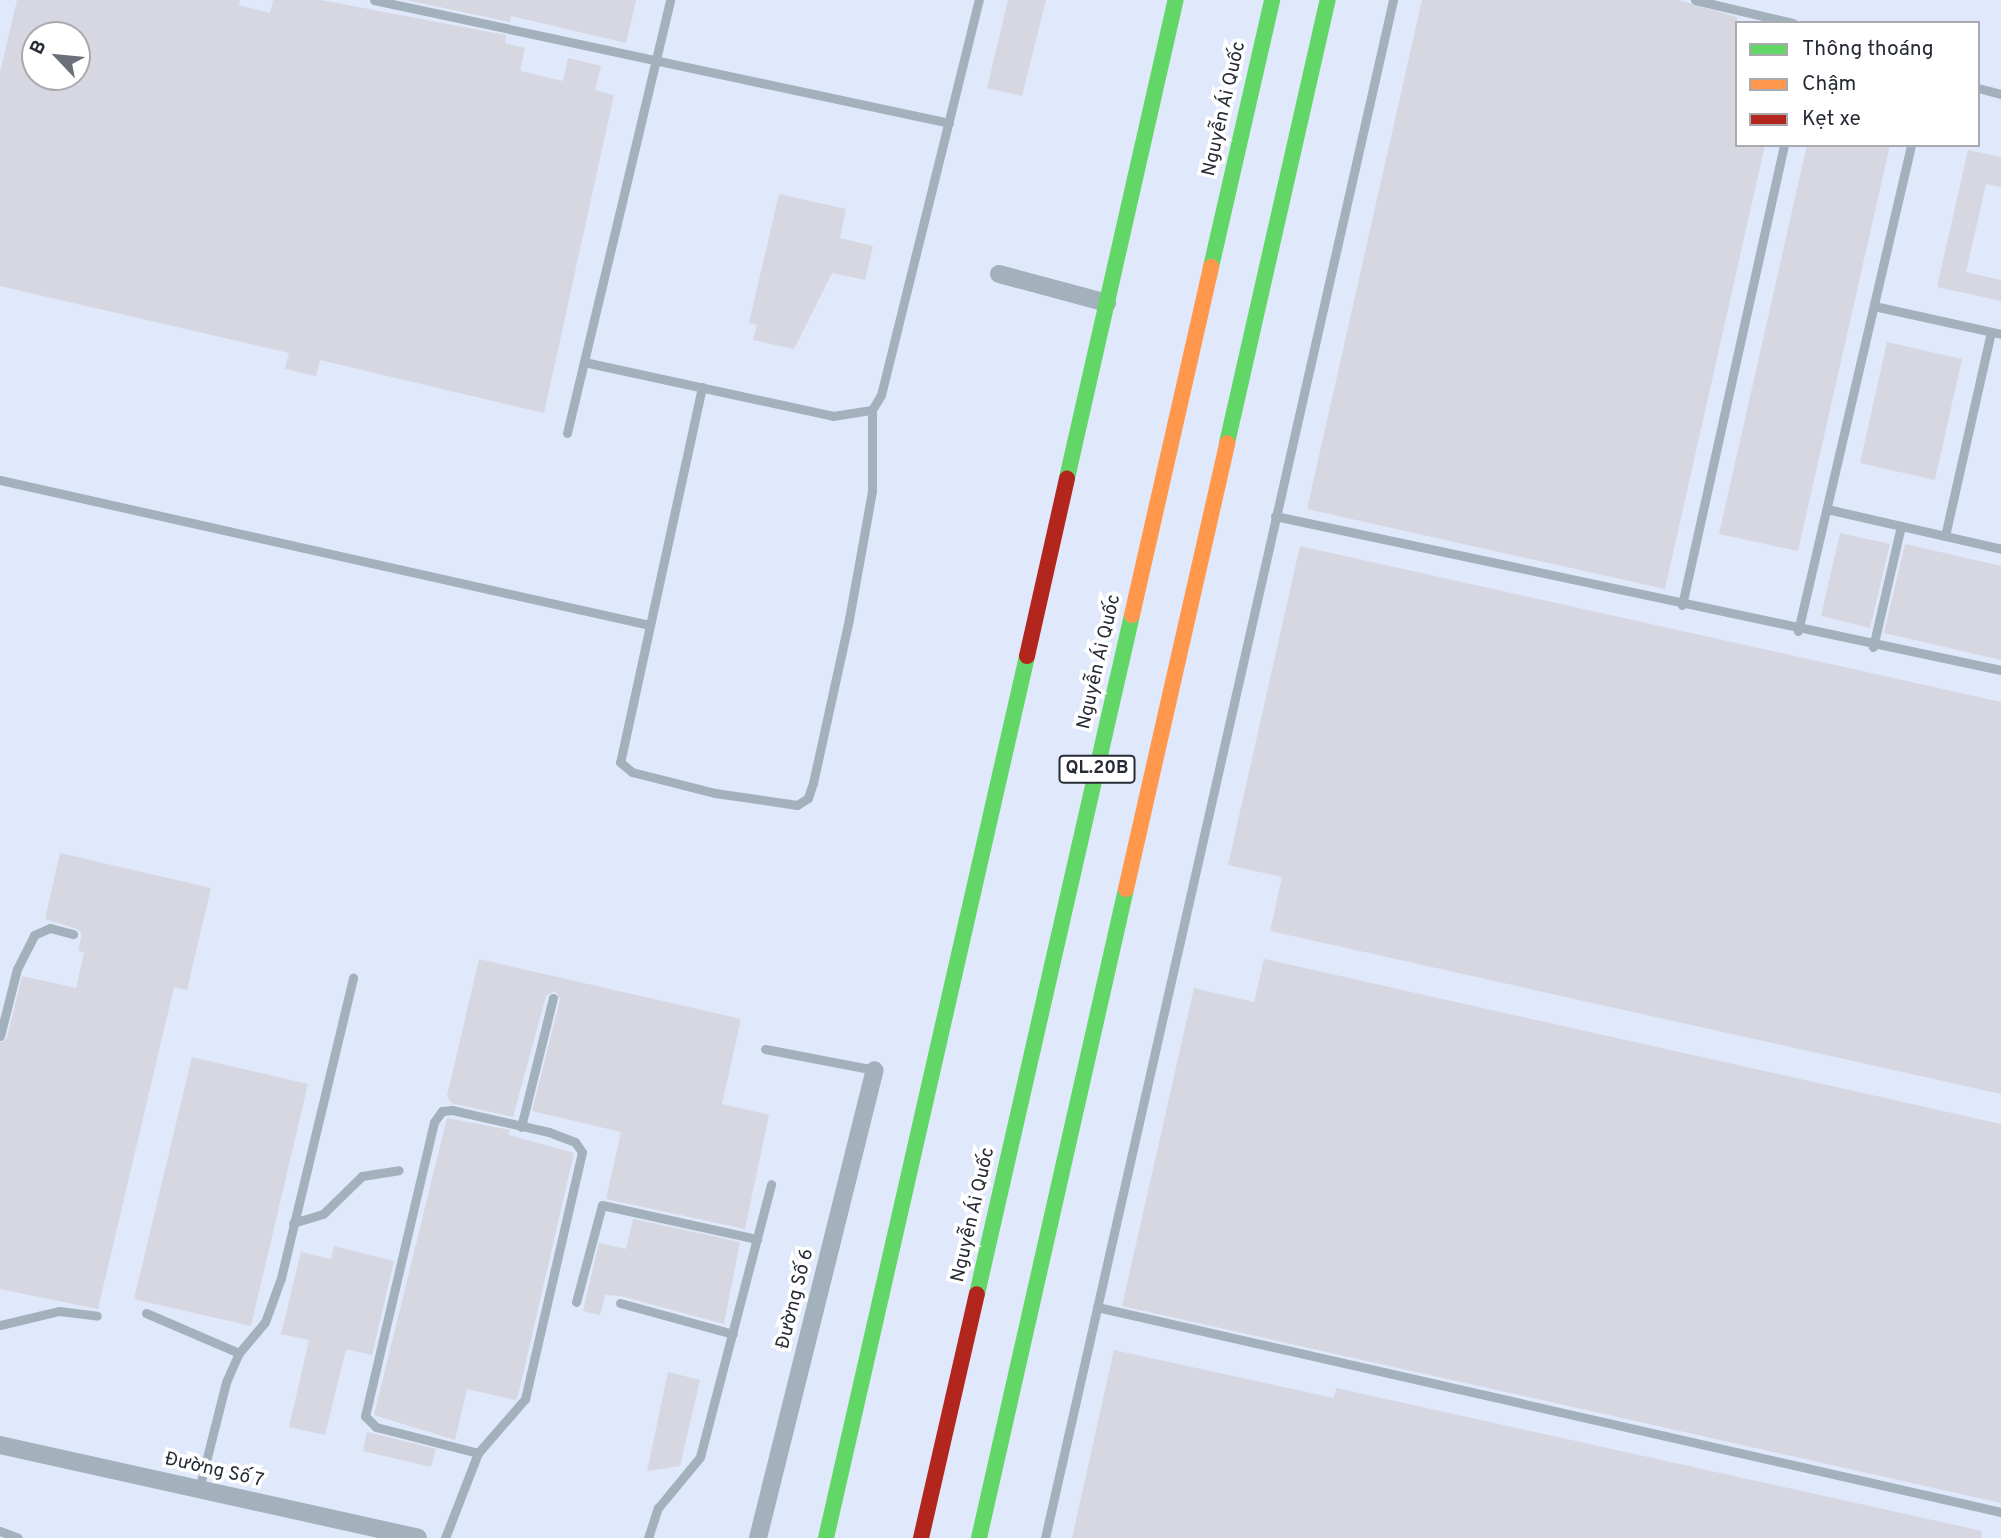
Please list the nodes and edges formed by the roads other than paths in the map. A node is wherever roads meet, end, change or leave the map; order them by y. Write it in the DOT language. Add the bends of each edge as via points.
graph roads {
  1 [pos="374,0"];
  2 [pos="670,0"];
  3 [pos="979,0"];
  4 [pos="1176,0"];
  5 [pos="1272,0"];
  6 [pos="1328,0"];
  7 [pos="1393,0"];
  8 [pos="1695,0"];
  9 [pos="1784,21"];
  10 [pos="655,60"];
  11 [pos="1980,89"];
  12 [pos="2001,94"];
  13 [pos="948,123"];
  14 [pos="1784,147"];
  15 [pos="1911,147"];
  16 [pos="999,274"];
  17 [pos="1107,303"];
  18 [pos="1874,306"];
  19 [pos="1996,333"];
  20 [pos="584,362"];
  21 [pos="702,387"];
  22 [pos="872,410"];
  23 [pos="567,433"];
  24 [pos="0,480"];
  25 [pos="1826,509"];
  26 [pos="1275,516"];
  27 [pos="1901,526"];
  28 [pos="1945,536"];
  29 [pos="2001,549"];
  30 [pos="1682,605"];
  31 [pos="649,625"];
  32 [pos="1798,631"];
  33 [pos="1873,647"];
  34 [pos="2001,670"];
  35 [pos="73,934"];
  36 [pos="353,976"];
  37 [pos="554,998"];
  38 [pos="0,1036"];
  39 [pos="765,1049"];
  40 [pos="875,1070"];
  41 [pos="521,1127"];
  42 [pos="399,1170"];
  43 [pos="771,1184"];
  44 [pos="293,1223"];
  45 [pos="757,1239"];
  46 [pos="576,1302"];
  47 [pos="620,1303"];
  48 [pos="1097,1307"];
  49 [pos="146,1313"];
  50 [pos="97,1317"];
  51 [pos="0,1325"];
  52 [pos="733,1334"];
  53 [pos="239,1353"];
  54 [pos="0,1445"];
  55 [pos="478,1452"];
  56 [pos="199,1489"];
  57 [pos="2001,1513"];
  58 [pos="0,1531"];
  59 [pos="17,1537"];
  60 [pos="28,1538"];
  61 [pos="418,1538"];
  62 [pos="445,1538"];
  63 [pos="649,1538"];
  64 [pos="758,1538"];
  65 [pos="826,1538"];
  66 [pos="922,1538"];
  67 [pos="979,1538"];
  68 [pos="1045,1538"];
  1 -- 10 [label="lane"];
  2 -- 10 [label="lane"];
  3 -- 13 [label="lane"];
  4 -- 17 [label="main road"];
  5 -- 66 [label="main road, Nguyễn Ái Quốc / QL.20B"];
  6 -- 67 [label="main road"];
  7 -- 26 [label="lane"];
  8 -- 9 [label="lane"];
  10 -- 13 [label="lane"];
  10 -- 20 [label="lane"];
  11 -- 12 [label="lane"];
  13 -- 22 [label="lane" via="881,395"];
  14 -- 30 [label="lane"];
  15 -- 18 [label="lane"];
  16 -- 17 [label="street"];
  17 -- 65 [label="main road"];
  18 -- 19 [label="lane"];
  18 -- 25 [label="lane"];
  19 -- 28 [label="lane"];
  20 -- 21 [label="lane"];
  20 -- 23 [label="lane"];
  21 -- 22 [label="lane" via="833,416"];
  21 -- 31 [label="lane"];
  22 -- 31 [label="lane" via="872,491 808,798 797,805 715,793 632,772 620,762"];
  24 -- 31 [label="lane"];
  25 -- 27 [label="lane"];
  25 -- 32 [label="lane"];
  26 -- 30 [label="lane"];
  26 -- 48 [label="lane"];
  27 -- 28 [label="lane"];
  27 -- 33 [label="lane"];
  28 -- 29 [label="lane"];
  30 -- 32 [label="lane"];
  32 -- 33 [label="lane"];
  33 -- 34 [label="lane"];
  35 -- 38 [label="lane" via="50,928 34,935 17,969"];
  36 -- 44 [label="lane"];
  37 -- 41 [label="lane"];
  39 -- 40 [label="lane"];
  40 -- 64 [label="street, Đường Số 6"];
  41 -- 55 [label="lane" via="575,1142 582,1159 525,1399"];
  41 -- 55 [label="lane" via="452,1110 442,1111 435,1122 366,1404 368,1424"];
  42 -- 44 [label="lane" via="362,1175 323,1214"];
  43 -- 45 [label="lane"];
  44 -- 53 [label="lane" via="265,1322"];
  45 -- 46 [label="lane" via="601,1205"];
  45 -- 52 [label="lane"];
  47 -- 52 [label="lane"];
  48 -- 57 [label="lane"];
  48 -- 68 [label="lane"];
  49 -- 53 [label="lane"];
  50 -- 51 [label="lane" via="59,1311"];
  52 -- 63 [label="lane" via="700,1457 658,1508"];
  53 -- 56 [label="lane" via="226,1382"];
  54 -- 56 [label="street, Đường Số 7"];
  55 -- 62 [label="lane"];
  56 -- 61 [label="street, Đường Số 7"];
  58 -- 59 [label="lane"];
  59 -- 60 [label="lane"];
}
